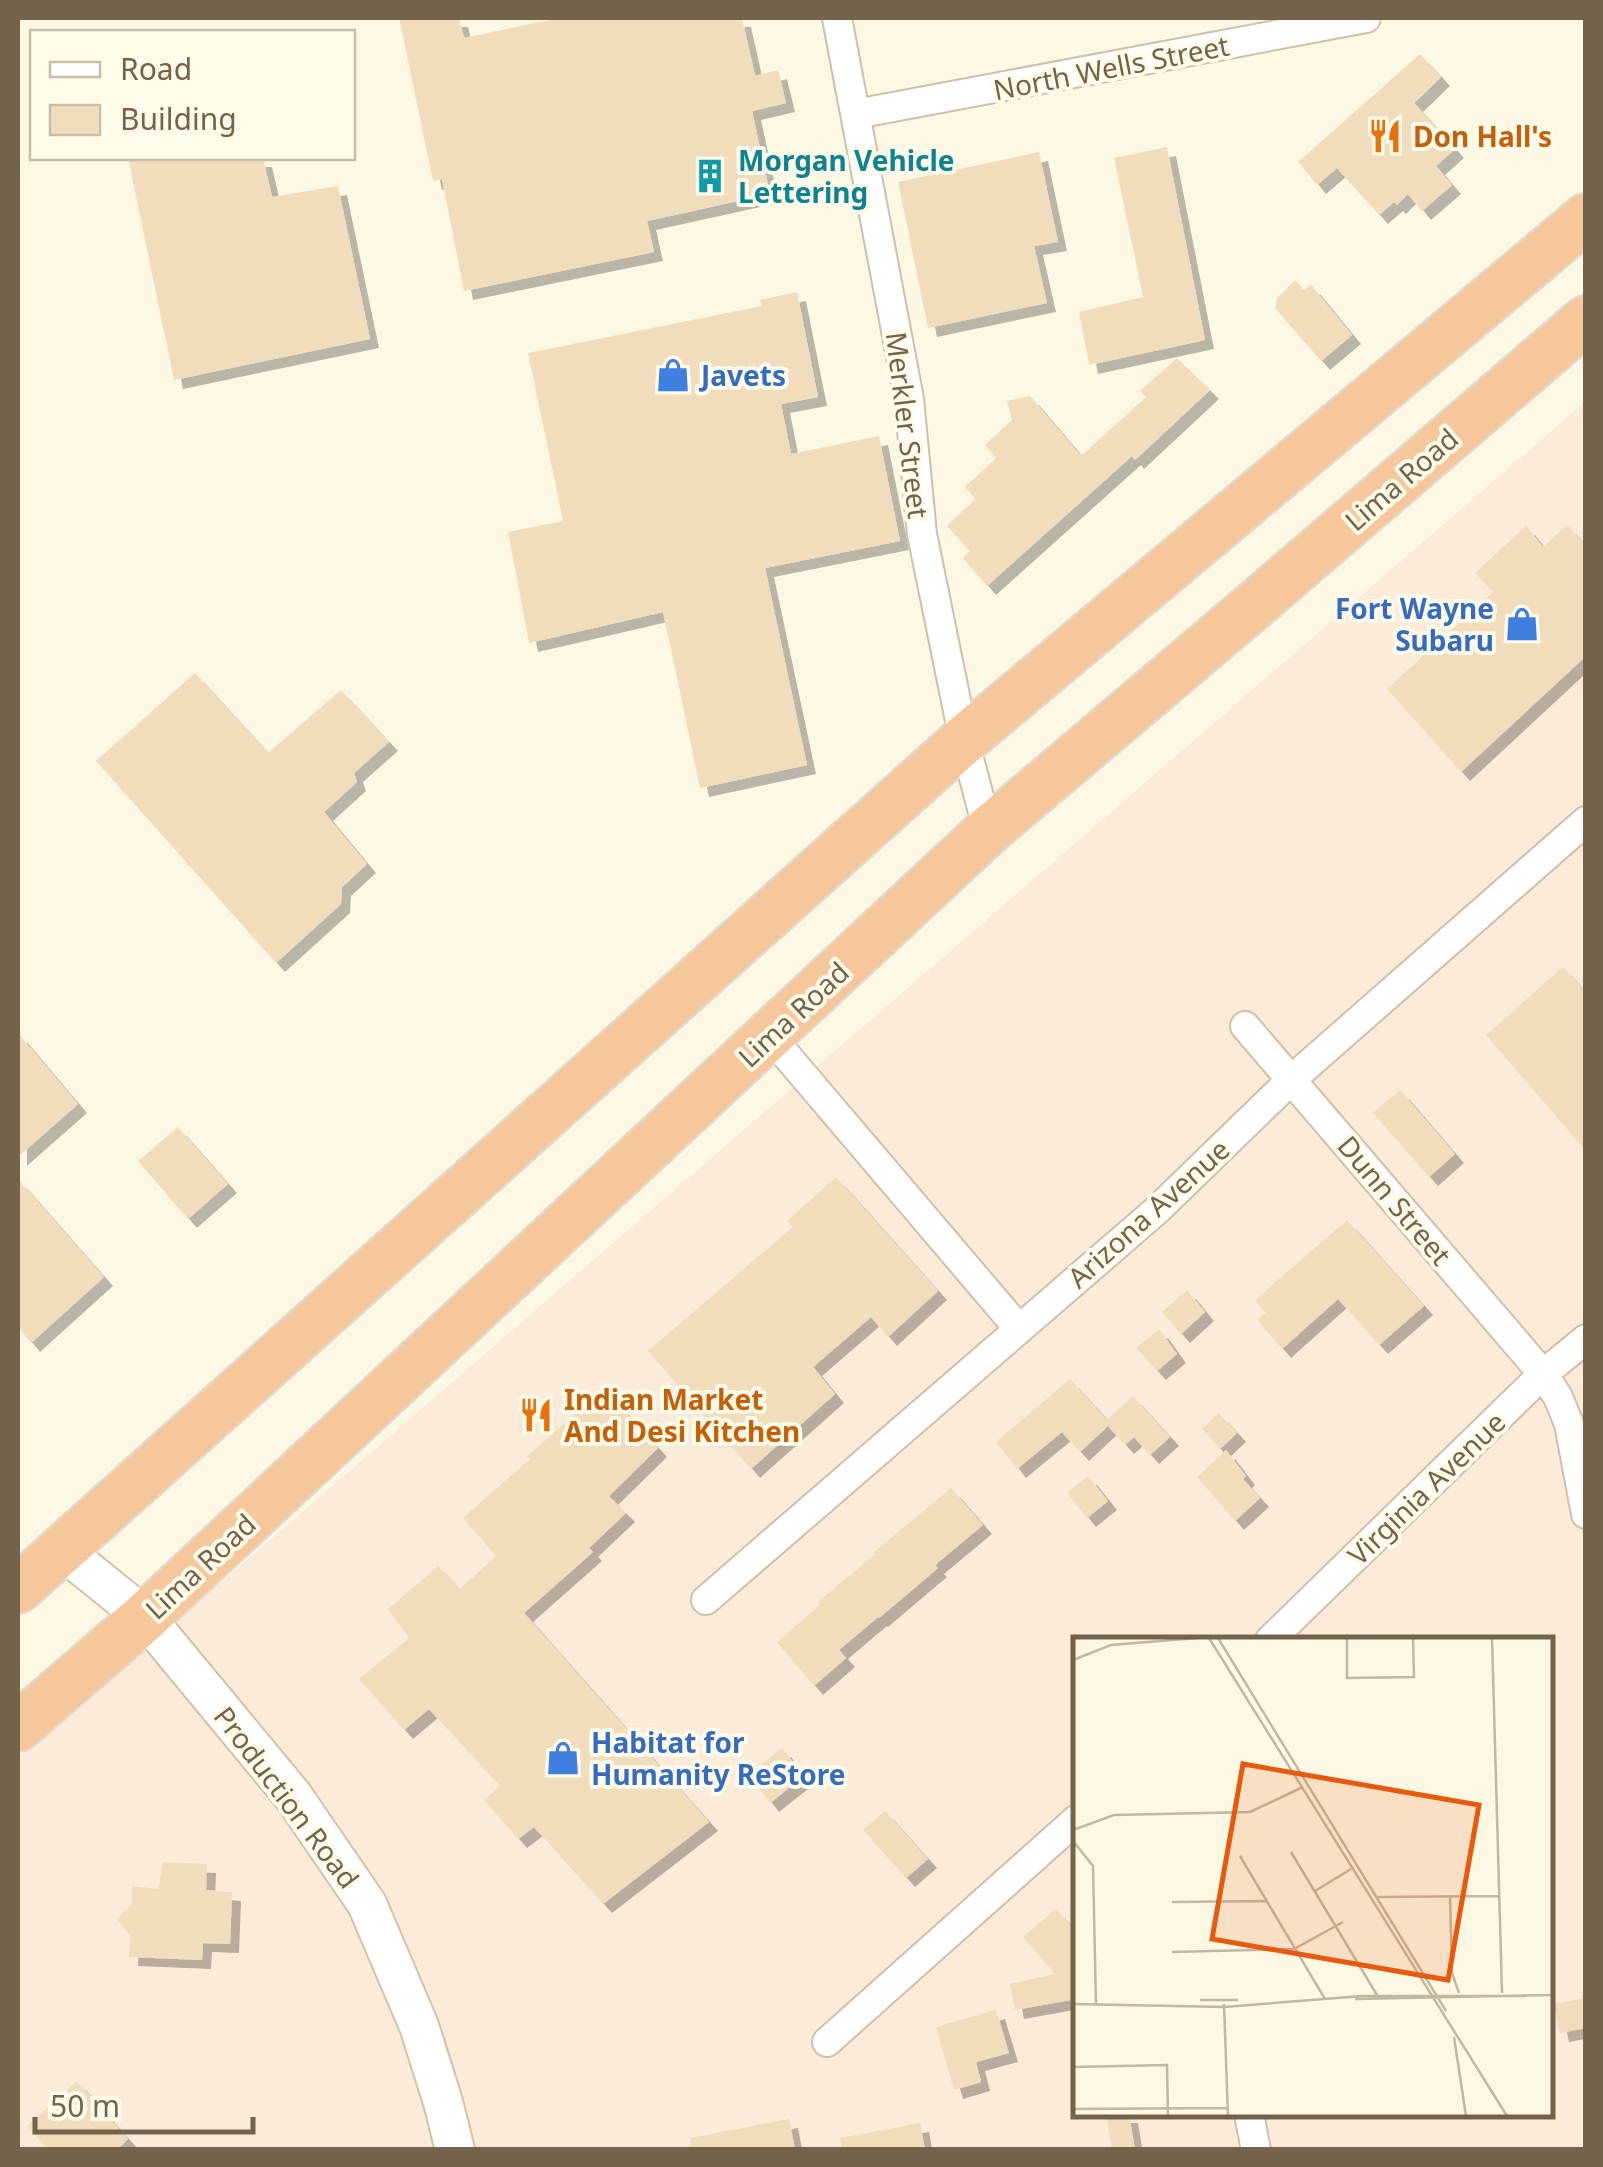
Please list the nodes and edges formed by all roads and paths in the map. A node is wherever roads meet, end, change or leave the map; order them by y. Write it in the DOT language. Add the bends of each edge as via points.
graph roads {
  1 [pos="838,18"];
  2 [pos="1366,18"];
  3 [pos="856,114"];
  4 [pos="1586,218"];
  5 [pos="1586,320"];
  6 [pos="964,740"];
  7 [pos="1586,821"];
  8 [pos="988,831"];
  9 [pos="1245,1026"];
  10 [pos="770,1036"];
  11 [pos="1292,1079"];
  12 [pos="1019,1329"];
  13 [pos="1586,1339"];
  14 [pos="1544,1374"];
  15 [pos="1586,1514"];
  16 [pos="62,1550"];
  17 [pos="18,1590"];
  18 [pos="706,1600"];
  19 [pos="146,1617"];
  20 [pos="1273,1637"];
  21 [pos="18,1726"];
  22 [pos="1073,1823"];
  23 [pos="827,2042"];
  24 [pos="1250,2117"];
  25 [pos="455,2150"];
  26 [pos="1256,2150"];
  1 -- 3 [label="street, Merkler Street"];
  2 -- 3 [label="street, North Wells Street"];
  3 -- 6 [label="street, Merkler Street" via="908,399 922,534"];
  4 -- 6 [label="highway"];
  5 -- 8 [label="highway, Lima Road"];
  6 -- 8 [label="street, Merkler Street"];
  6 -- 16 [label="highway"];
  7 -- 11 [label="street, Arizona Avenue"];
  8 -- 10 [label="highway, Lima Road"];
  9 -- 11 [label="street, Dunn Street"];
  10 -- 12 [label="street"];
  10 -- 19 [label="highway, Lima Road"];
  11 -- 12 [label="street, Arizona Avenue" via="1157,1210"];
  11 -- 14 [label="street, Dunn Street"];
  12 -- 18 [label="street, Arizona Avenue"];
  13 -- 14 [label="street, Virginia Avenue"];
  14 -- 15 [label="street, Dunn Street" via="1569,1424"];
  14 -- 20 [label="street, Virginia Avenue"];
  16 -- 17 [label="highway"];
  16 -- 19 [label="street, Production Road"];
  19 -- 21 [label="highway, Lima Road"];
  19 -- 25 [label="street, Production Road" via="292,1796 367,1904 418,2026"];
  22 -- 23 [label="street"];
  24 -- 26 [label="street"];
}
